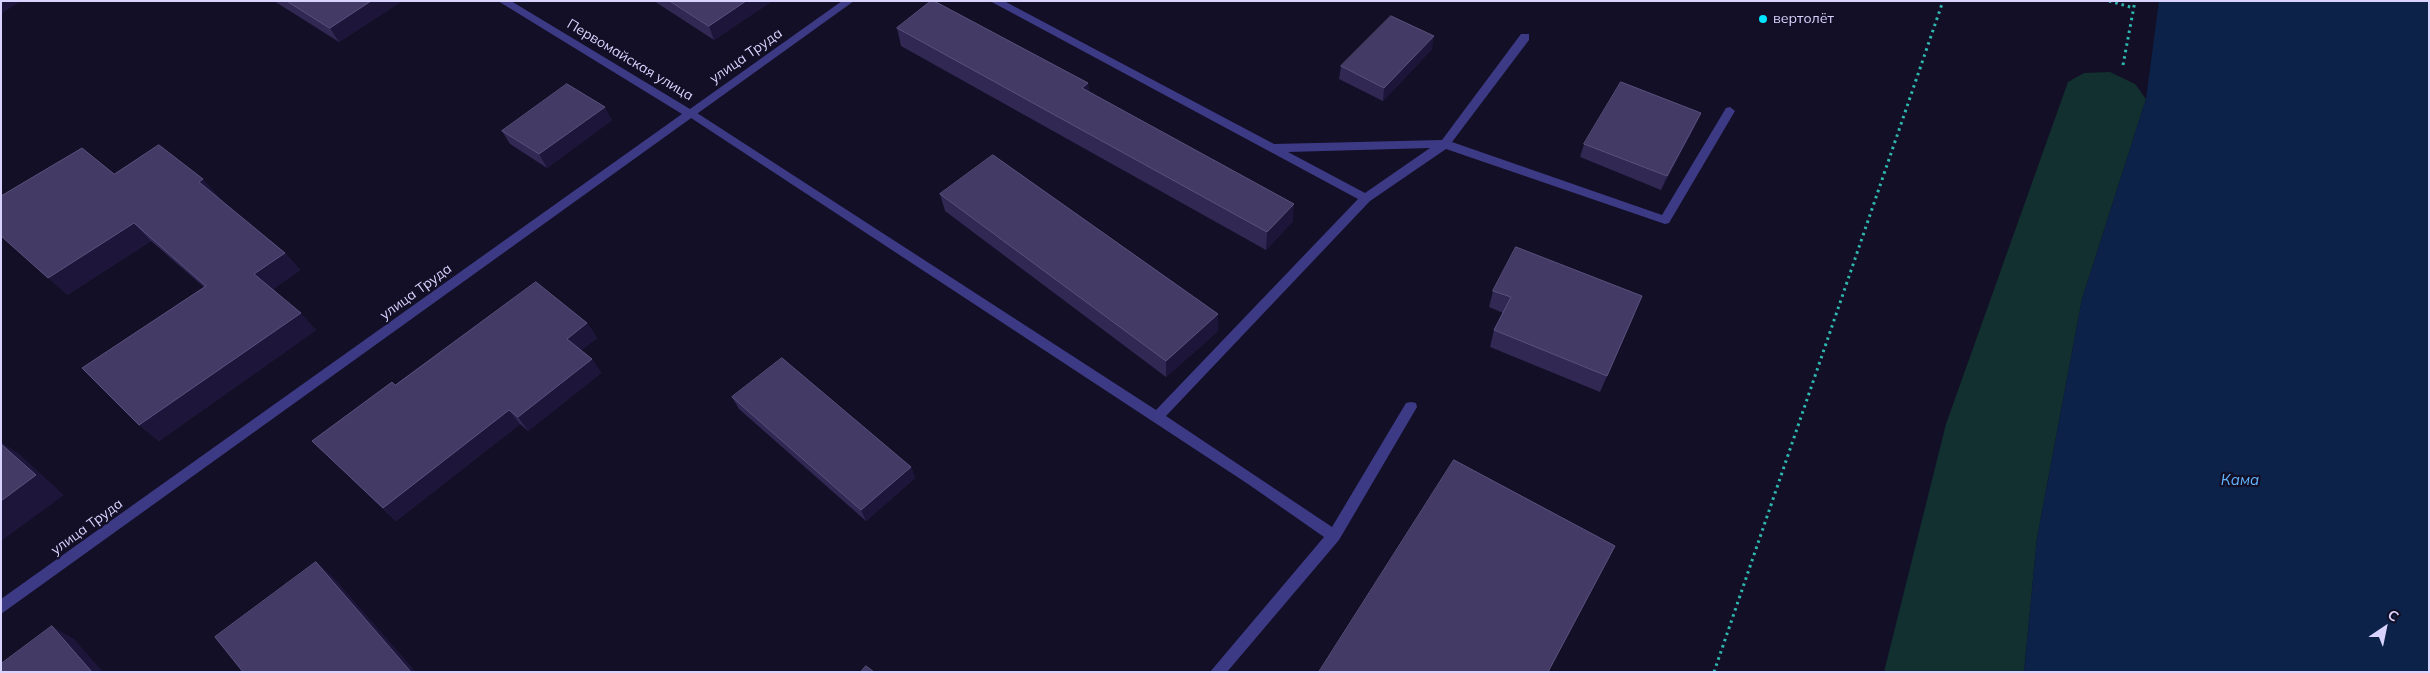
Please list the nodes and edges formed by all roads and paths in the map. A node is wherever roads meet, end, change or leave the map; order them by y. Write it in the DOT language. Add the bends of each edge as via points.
graph roads {
  1 [pos="503,1"];
  2 [pos="849,1"];
  3 [pos="995,1"];
  4 [pos="1943,1"];
  5 [pos="2109,1"];
  6 [pos="2135,1"];
  7 [pos="2134,8"];
  8 [pos="1525,37"];
  9 [pos="2122,65"];
  10 [pos="1730,111"];
  11 [pos="690,114"];
  12 [pos="1445,144"];
  13 [pos="1272,148"];
  14 [pos="1366,198"];
  15 [pos="1411,407"];
  16 [pos="1157,417"];
  17 [pos="1334,536"];
  18 [pos="1,607"];
  19 [pos="1217,672"];
  20 [pos="1714,672"];
  1 -- 11 [label="street, Первомайская улица"];
  2 -- 11 [label="street, улица Труда"];
  3 -- 13 [label="street"];
  4 -- 20 [label="path"];
  5 -- 7 [label="path"];
  6 -- 7 [label="path"];
  7 -- 9 [label="path"];
  8 -- 12 [label="street"];
  10 -- 12 [label="street" via="1665,220"];
  11 -- 16 [label="street, Первомайская улица"];
  11 -- 18 [label="street, улица Труда"];
  12 -- 13 [label="street"];
  12 -- 14 [label="street"];
  13 -- 14 [label="street"];
  14 -- 16 [label="street"];
  15 -- 17 [label="street"];
  16 -- 17 [label="street, Первомайская улица"];
  17 -- 19 [label="street"];
}
